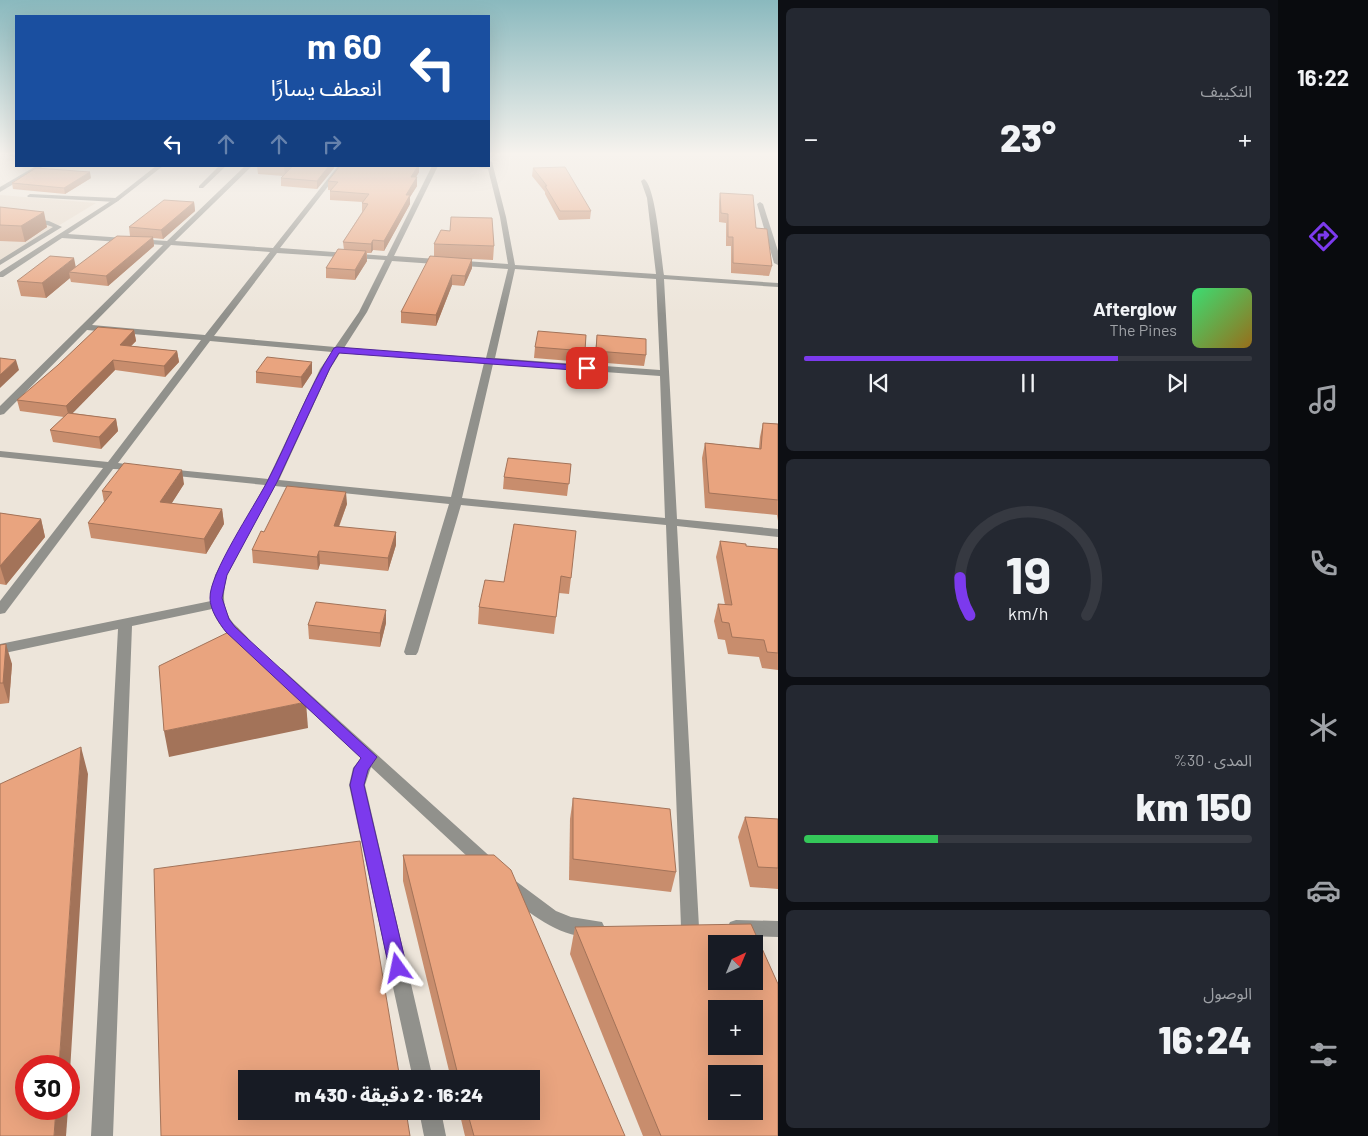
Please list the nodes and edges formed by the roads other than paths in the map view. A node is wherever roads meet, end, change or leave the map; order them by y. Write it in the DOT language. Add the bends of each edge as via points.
graph roads {
  1 [pos="105,207"];
  2 [pos="206,207"];
  3 [pos="309,207"];
  4 [pos="414,207"];
  5 [pos="500,207"];
  6 [pos="651,207"];
  7 [pos="761,207"];
  8 [pos="0,217"];
  9 [pos="61,236"];
  10 [pos="169,243"];
  11 [pos="275,250"];
  12 [pos="388,259"];
  13 [pos="778,263"];
  14 [pos="0,264"];
  15 [pos="512,267"];
  16 [pos="0,275"];
  17 [pos="660,277"];
  18 [pos="778,284"];
  19 [pos="85,327"];
  20 [pos="210,337"];
  21 [pos="337,350"];
  22 [pos="491,362"];
  23 [pos="664,373"];
  24 [pos="0,412"];
  25 [pos="0,454"];
  26 [pos="110,466"];
  27 [pos="272,482"];
  28 [pos="456,501"];
  29 [pos="670,522"];
  30 [pos="778,533"];
  31 [pos="217,604"];
  32 [pos="0,610"];
  33 [pos="125,623"];
  34 [pos="0,649"];
  35 [pos="253,650"];
  36 [pos="411,652"];
  37 [pos="267,663"];
  38 [pos="370,757"];
  39 [pos="690,927"];
  40 [pos="613,928"];
  41 [pos="720,928"];
  42 [pos="778,929"];
  43 [pos="421,1070"];
  44 [pos="432,1120"];
  45 [pos="102,1136"];
  46 [pos="435,1136"];
  1 -- 9 [label="street"];
  2 -- 10 [label="street"];
  3 -- 11 [label="street"];
  4 -- 12 [label="street"];
  5 -- 15 [label="street"];
  6 -- 17 [label="street"];
  7 -- 13 [label="street"];
  8 -- 14 [label="street" via="49,222 58,227"];
  9 -- 10 [label="street"];
  9 -- 16 [label="street"];
  10 -- 11 [label="street"];
  10 -- 19 [label="street"];
  11 -- 12 [label="street"];
  11 -- 20 [label="street"];
  12 -- 15 [label="street"];
  12 -- 21 [label="street" via="363,312"];
  15 -- 17 [label="street"];
  15 -- 22 [label="street"];
  17 -- 18 [label="street"];
  17 -- 23 [label="street"];
  19 -- 20 [label="street"];
  19 -- 24 [label="street"];
  20 -- 21 [label="street"];
  20 -- 26 [label="street"];
  21 -- 22 [label="street"];
  21 -- 27 [label="street" via="325,368"];
  22 -- 23 [label="street"];
  22 -- 28 [label="street"];
  23 -- 29 [label="street"];
  25 -- 26 [label="street"];
  26 -- 27 [label="street"];
  26 -- 32 [label="street"];
  27 -- 28 [label="street"];
  27 -- 31 [label="street" via="221,575 216,590"];
  28 -- 29 [label="street"];
  28 -- 36 [label="street"];
  29 -- 30 [label="street"];
  29 -- 39 [label="street"];
  31 -- 33 [label="street"];
  31 -- 35 [label="street" via="223,620"];
  33 -- 34 [label="street"];
  33 -- 45 [label="street"];
  37 -- 38 [label="street"];
  38 -- 40 [label="street" via="532,906 555,920 584,928"];
  38 -- 43 [label="street" via="361,768 357,785"];
  41 -- 42 [label="street"];
  44 -- 46 [label="street"];
}
